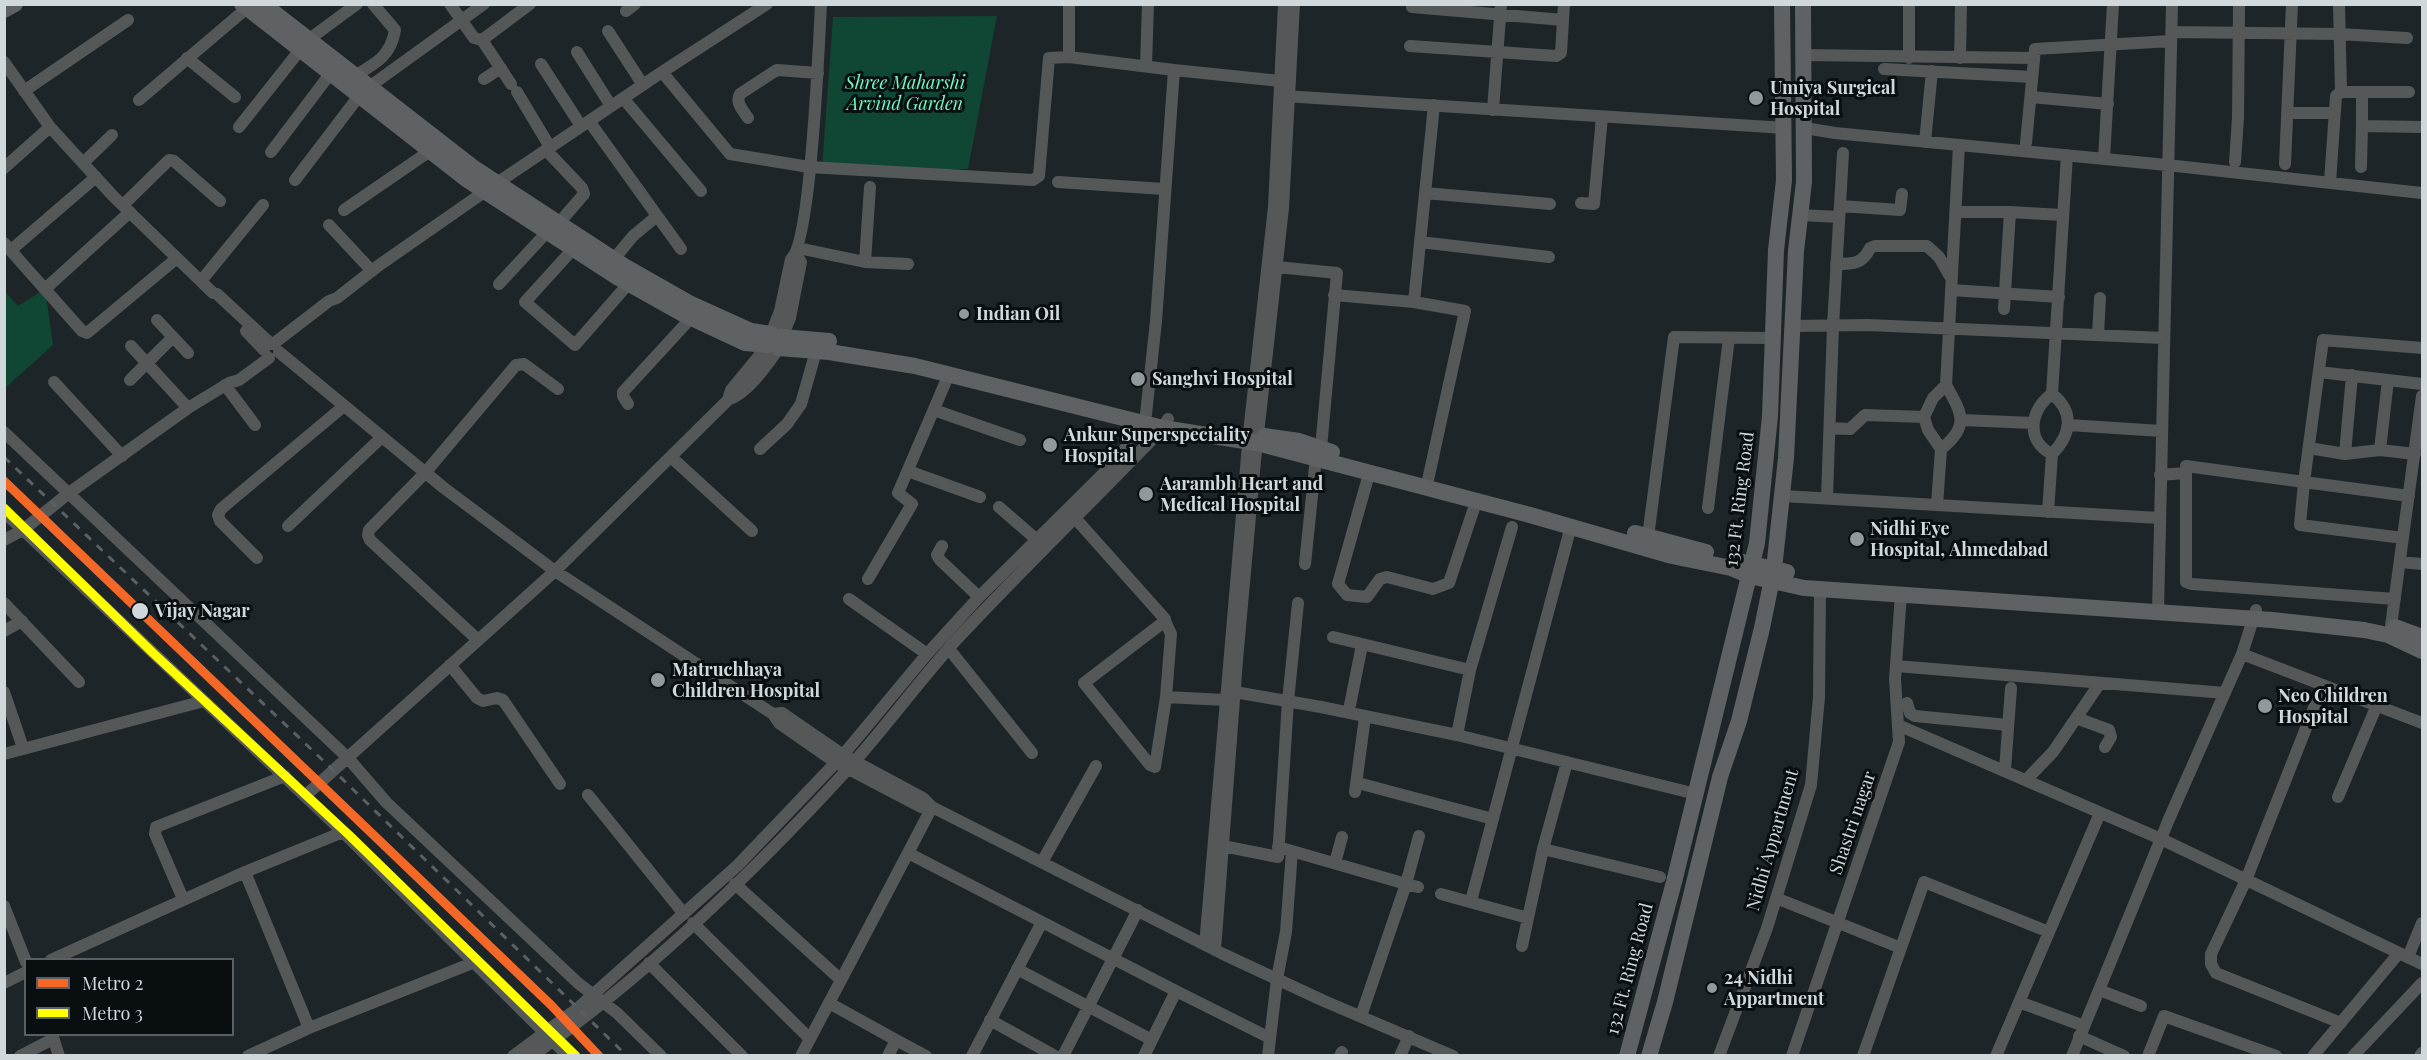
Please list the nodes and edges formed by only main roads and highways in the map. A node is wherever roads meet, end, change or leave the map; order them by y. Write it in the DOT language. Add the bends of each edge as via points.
graph roads {
  1 [pos="15,4"];
  2 [pos="1782,4"];
  3 [pos="1803,4"];
  4 [pos="251,6"];
  5 [pos="4,10"];
  6 [pos="304,45"];
  7 [pos="364,92"];
  8 [pos="491,187"];
  9 [pos="554,227"];
  10 [pos="775,341"];
  11 [pos="1144,419"];
  12 [pos="1319,453"];
  13 [pos="1752,570"];
  14 [pos="1773,575"];
  15 [pos="2158,608"];
  16 [pos="2255,614"];
  17 [pos="2422,637"];
  18 [pos="2422,651"];
  19 [pos="1627,1056"];
  20 [pos="1649,1056"];
  1 -- 5 [label="main road"];
  2 -- 13 [label="main road, 132 Ft. Ring Road" via="1784,180 1776,250 1767,456"];
  3 -- 14 [label="main road" via="1804,182 1796,251 1790,417"];
  4 -- 6 [label="main road"];
  6 -- 7 [label="main road" via="330,74"];
  6 -- 7 [label="main road" via="356,75"];
  7 -- 8 [label="main road" via="474,168"];
  7 -- 8 [label="main road" via="430,151"];
  8 -- 9 [label="main road"];
  9 -- 10 [label="main road" via="689,303"];
  9 -- 10 [label="main road" via="574,248 691,318 745,343"];
  10 -- 11 [label="main road" via="915,366"];
  10 -- 11 [label="main road" via="830,342 917,358"];
  11 -- 12 [label="main road"];
  12 -- 13 [label="main road" via="1648,537"];
  12 -- 13 [label="main road" via="1369,474 1672,556"];
  13 -- 14 [label="main road"];
  13 -- 19 [label="main road, 132 Ft. Ring Road"];
  14 -- 15 [label="main road"];
  14 -- 15 [label="main road" via="1804,588"];
  14 -- 20 [label="main road" via="1739,721 1720,777"];
  15 -- 16 [label="main road"];
  16 -- 17 [label="main road" via="2365,620"];
  16 -- 18 [label="main road" via="2388,635"];
}
